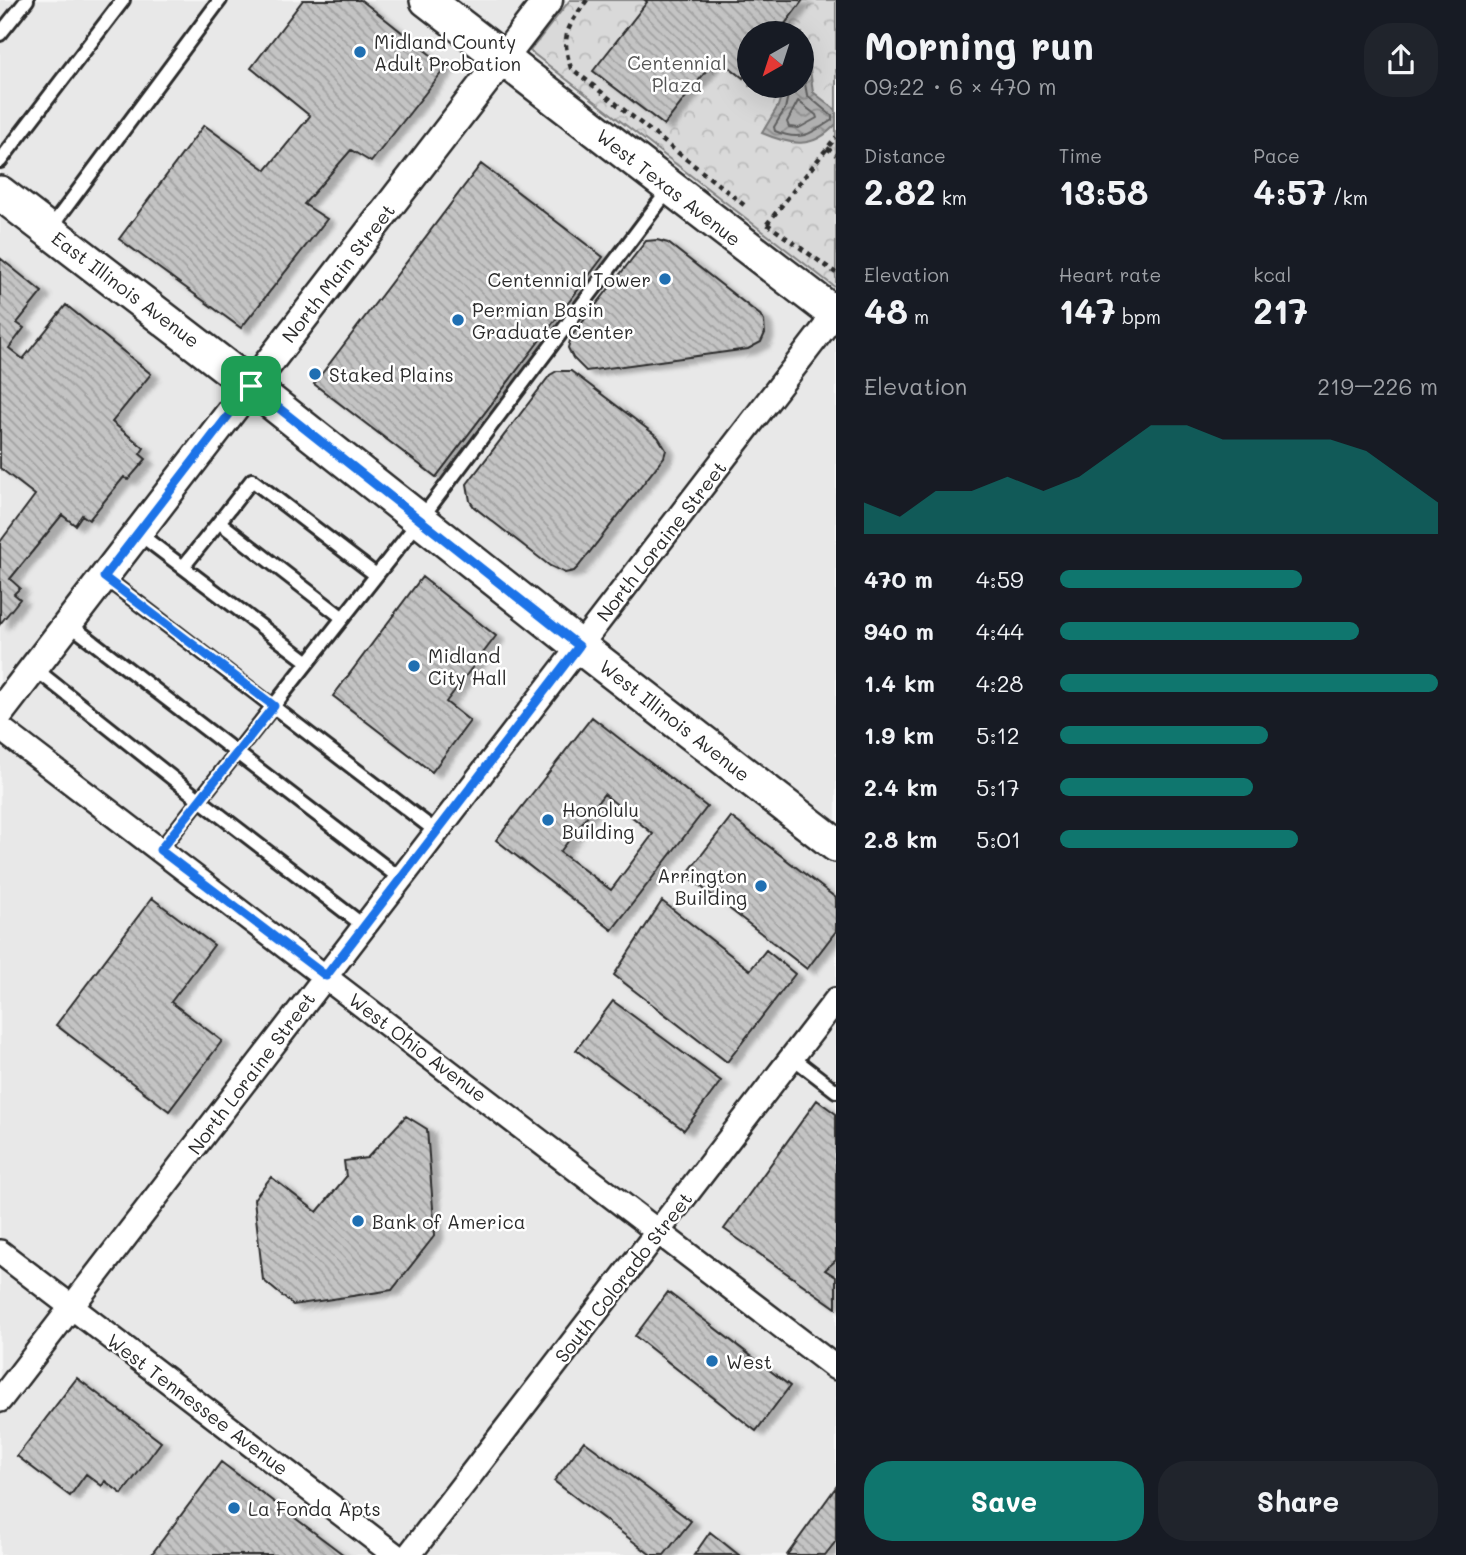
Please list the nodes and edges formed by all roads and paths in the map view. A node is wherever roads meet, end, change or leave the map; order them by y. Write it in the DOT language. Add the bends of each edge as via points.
graph roads {
  1 [pos="27,0"];
  2 [pos="123,0"];
  3 [pos="220,0"];
  4 [pos="427,0"];
  5 [pos="548,0"];
  6 [pos="587,0"];
  7 [pos="0,34"];
  8 [pos="503,58"];
  9 [pos="836,137"];
  10 [pos="827,148"];
  11 [pos="836,155"];
  12 [pos="0,161"];
  13 [pos="670,188"];
  14 [pos="0,193"];
  15 [pos="753,213"];
  16 [pos="760,219"];
  17 [pos="767,224"];
  18 [pos="49,230"];
  19 [pos="836,273"];
  20 [pos="835,314"];
  21 [pos="251,386"];
  22 [pos="420,520"];
  23 [pos="219,522"];
  24 [pos="138,533"];
  25 [pos="183,567"];
  26 [pos="376,575"];
  27 [pos="104,577"];
  28 [pos="343,618"];
  29 [pos="68,623"];
  30 [pos="579,646"];
  31 [pos="308,662"];
  32 [pos="34,668"];
  33 [pos="274,706"];
  34 [pos="0,712"];
  35 [pos="0,728"];
  36 [pos="237,753"];
  37 [pos="200,800"];
  38 [pos="437,832"];
  39 [pos="836,845"];
  40 [pos="160,850"];
  41 [pos="401,879"];
  42 [pos="364,926"];
  43 [pos="326,976"];
  44 [pos="836,1000"];
  45 [pos="792,1057"];
  46 [pos="836,1091"];
  47 [pos="658,1231"];
  48 [pos="0,1252"];
  49 [pos="71,1307"];
  50 [pos="835,1363"];
  51 [pos="0,1400"];
  52 [pos="395,1555"];
  53 [pos="409,1555"];
  1 -- 7 [label="lane"];
  2 -- 12 [label="lane"];
  3 -- 18 [label="lane"];
  4 -- 8 [label="main road, West Texas Avenue"];
  5 -- 8 [label="street, North Main Street"];
  6 -- 15 [label="path" via="564,36 571,68"];
  8 -- 13 [label="main road, West Texas Avenue"];
  8 -- 21 [label="street, North Main Street"];
  9 -- 10 [label="path"];
  10 -- 11 [label="path"];
  10 -- 17 [label="path"];
  13 -- 20 [label="main road, West Texas Avenue"];
  13 -- 22 [label="lane"];
  14 -- 18 [label="main road, East Illinois Avenue"];
  16 -- 17 [label="path"];
  17 -- 19 [label="path"];
  18 -- 21 [label="main road, East Illinois Avenue"];
  20 -- 30 [label="street, North Loraine Street"];
  21 -- 22 [label="main road, West Illinois Avenue"];
  21 -- 24 [label="street, North Main Street"];
  22 -- 26 [label="lane"];
  22 -- 30 [label="main road, West Illinois Avenue"];
  23 -- 25 [label="lane"];
  23 -- 26 [label="lane" via="252,481"];
  23 -- 28 [label="lane"];
  24 -- 25 [label="lane"];
  24 -- 27 [label="street, North Main Street"];
  25 -- 31 [label="lane"];
  26 -- 28 [label="lane"];
  27 -- 29 [label="street, North Main Street"];
  27 -- 33 [label="lane"];
  28 -- 31 [label="lane"];
  29 -- 32 [label="street, North Main Street"];
  29 -- 36 [label="lane"];
  30 -- 38 [label="street, North Loraine Street"];
  30 -- 39 [label="main road, West Illinois Avenue"];
  31 -- 33 [label="lane"];
  32 -- 34 [label="street, North Main Street"];
  32 -- 37 [label="lane"];
  33 -- 36 [label="lane"];
  33 -- 38 [label="lane"];
  35 -- 40 [label="street, West Ohio Avenue"];
  36 -- 37 [label="lane"];
  36 -- 41 [label="lane"];
  37 -- 40 [label="lane"];
  37 -- 42 [label="lane"];
  38 -- 41 [label="street, North Loraine Street"];
  40 -- 43 [label="street, West Ohio Avenue"];
  41 -- 42 [label="street, North Loraine Street"];
  42 -- 43 [label="street, North Loraine Street"];
  43 -- 47 [label="street, West Ohio Avenue"];
  43 -- 49 [label="street, North Loraine Street"];
  44 -- 45 [label="street, South Colorado Street"];
  45 -- 46 [label="lane"];
  45 -- 47 [label="street, South Colorado Street"];
  47 -- 50 [label="street, West Ohio Avenue"];
  47 -- 53 [label="street, South Colorado Street"];
  48 -- 49 [label="street, West Tennessee Avenue"];
  49 -- 51 [label="street, North Loraine Street"];
  49 -- 52 [label="street, West Tennessee Avenue"];
}
